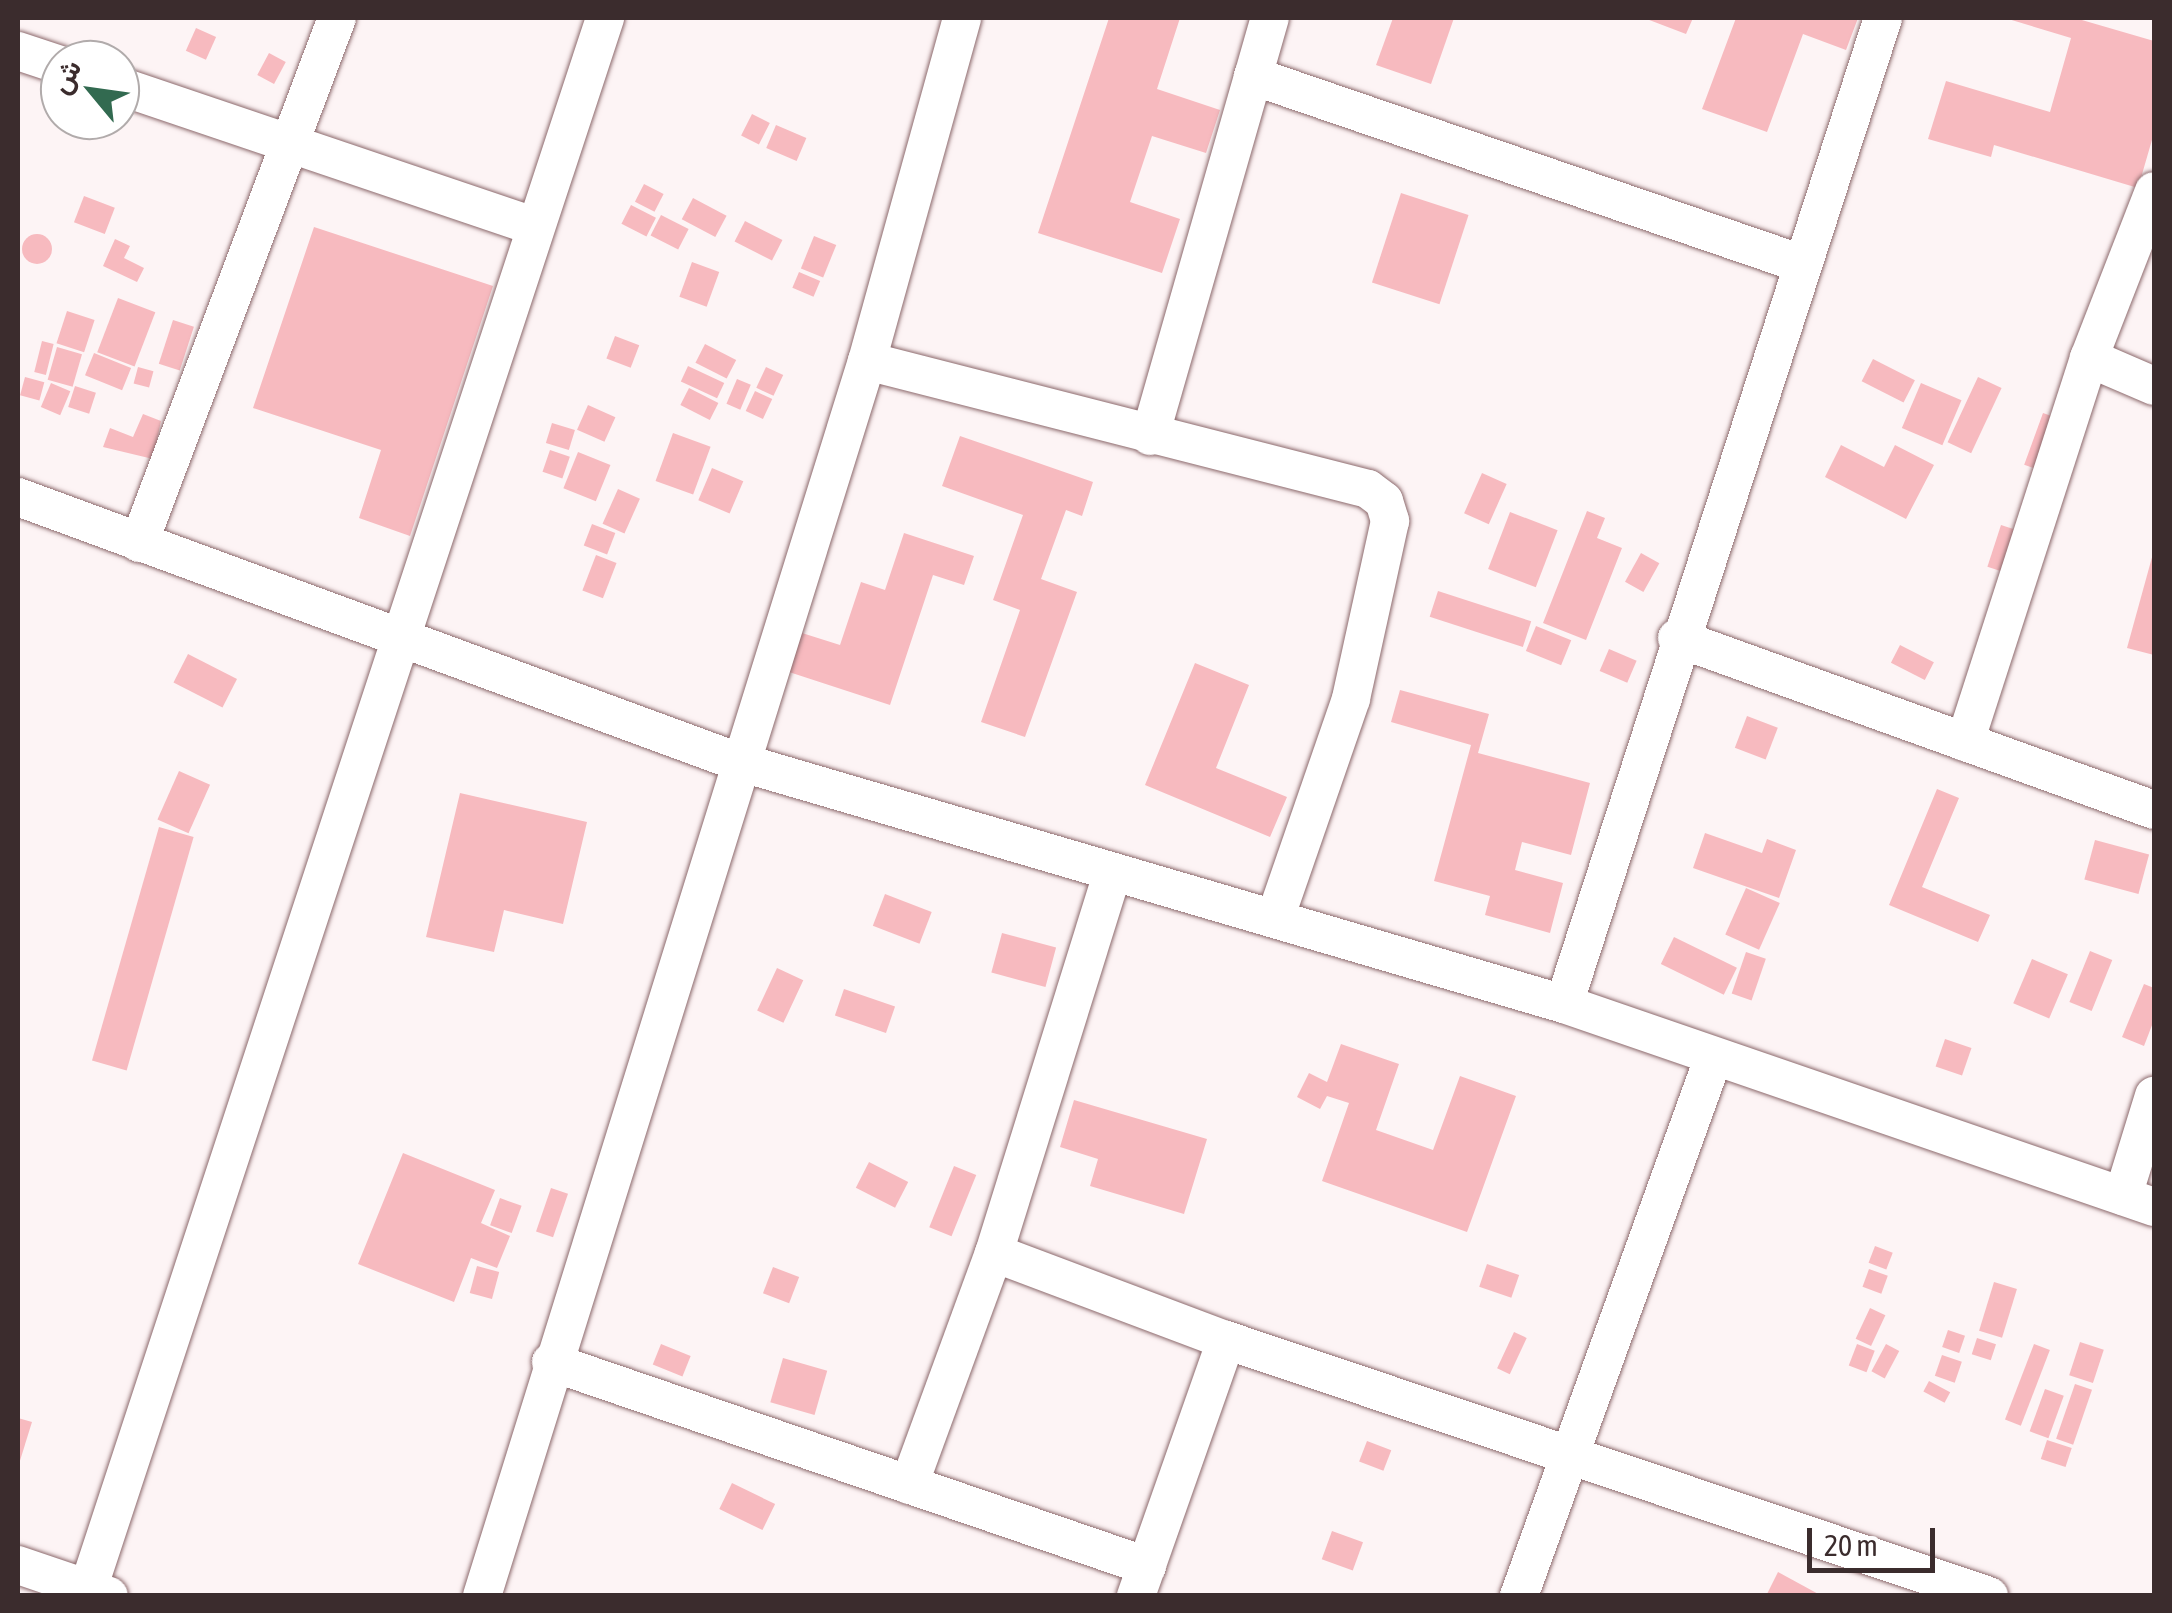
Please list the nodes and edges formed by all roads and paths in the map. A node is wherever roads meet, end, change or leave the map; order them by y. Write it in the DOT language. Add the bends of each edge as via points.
graph roads {
  1 [pos="338,18"];
  2 [pos="604,18"];
  3 [pos="962,18"];
  4 [pos="1270,18"];
  5 [pos="1882,18"];
  6 [pos="1253,76"];
  7 [pos="140,93"];
  8 [pos="291,144"];
  9 [pos="2154,191"];
  10 [pos="530,225"];
  11 [pos="1802,264"];
  12 [pos="2089,358"];
  13 [pos="867,361"];
  14 [pos="2154,386"];
  15 [pos="1150,436"];
  16 [pos="18,497"];
  17 [pos="139,543"];
  18 [pos="1677,638"];
  19 [pos="403,639"];
  20 [pos="1965,742"];
  21 [pos="736,761"];
  22 [pos="2154,810"];
  23 [pos="1112,874"];
  24 [pos="1275,918"];
  25 [pos="1564,1004"];
  26 [pos="1713,1059"];
  27 [pos="2154,1096"];
  28 [pos="2139,1202"];
  29 [pos="994,1253"];
  30 [pos="1226,1340"];
  31 [pos="552,1362"];
  32 [pos="1568,1453"];
  33 [pos="909,1485"];
  34 [pos="18,1565"];
  35 [pos="1142,1581"];
  36 [pos="1940,1588"];
  37 [pos="98,1592"];
  38 [pos="482,1596"];
  39 [pos="1519,1596"];
  40 [pos="1989,1596"];
  1 -- 8 [label="street"];
  2 -- 10 [label="street"];
  3 -- 13 [label="street"];
  4 -- 6 [label="street"];
  5 -- 11 [label="street"];
  6 -- 11 [label="street"];
  6 -- 15 [label="street"];
  7 -- 8 [label="street"];
  8 -- 10 [label="street"];
  8 -- 17 [label="street"];
  9 -- 12 [label="street"];
  10 -- 19 [label="street"];
  11 -- 18 [label="street"];
  12 -- 14 [label="street"];
  12 -- 20 [label="street"];
  13 -- 15 [label="street"];
  13 -- 21 [label="street"];
  15 -- 24 [label="street" via="1368,489 1390,521 1351,699"];
  16 -- 17 [label="street"];
  17 -- 19 [label="street"];
  18 -- 20 [label="street"];
  18 -- 25 [label="street"];
  19 -- 21 [label="street"];
  19 -- 37 [label="street"];
  20 -- 22 [label="street"];
  21 -- 23 [label="street"];
  21 -- 31 [label="street"];
  23 -- 24 [label="street"];
  23 -- 29 [label="street"];
  24 -- 25 [label="street"];
  25 -- 26 [label="street"];
  26 -- 28 [label="street"];
  26 -- 32 [label="street"];
  27 -- 28 [label="street"];
  29 -- 30 [label="street"];
  29 -- 33 [label="street"];
  30 -- 32 [label="street"];
  30 -- 35 [label="street"];
  31 -- 33 [label="street"];
  31 -- 38 [label="street"];
  32 -- 36 [label="street"];
  32 -- 39 [label="street"];
  33 -- 35 [label="street"];
  34 -- 37 [label="street"];
  36 -- 40 [label="street"];
}
